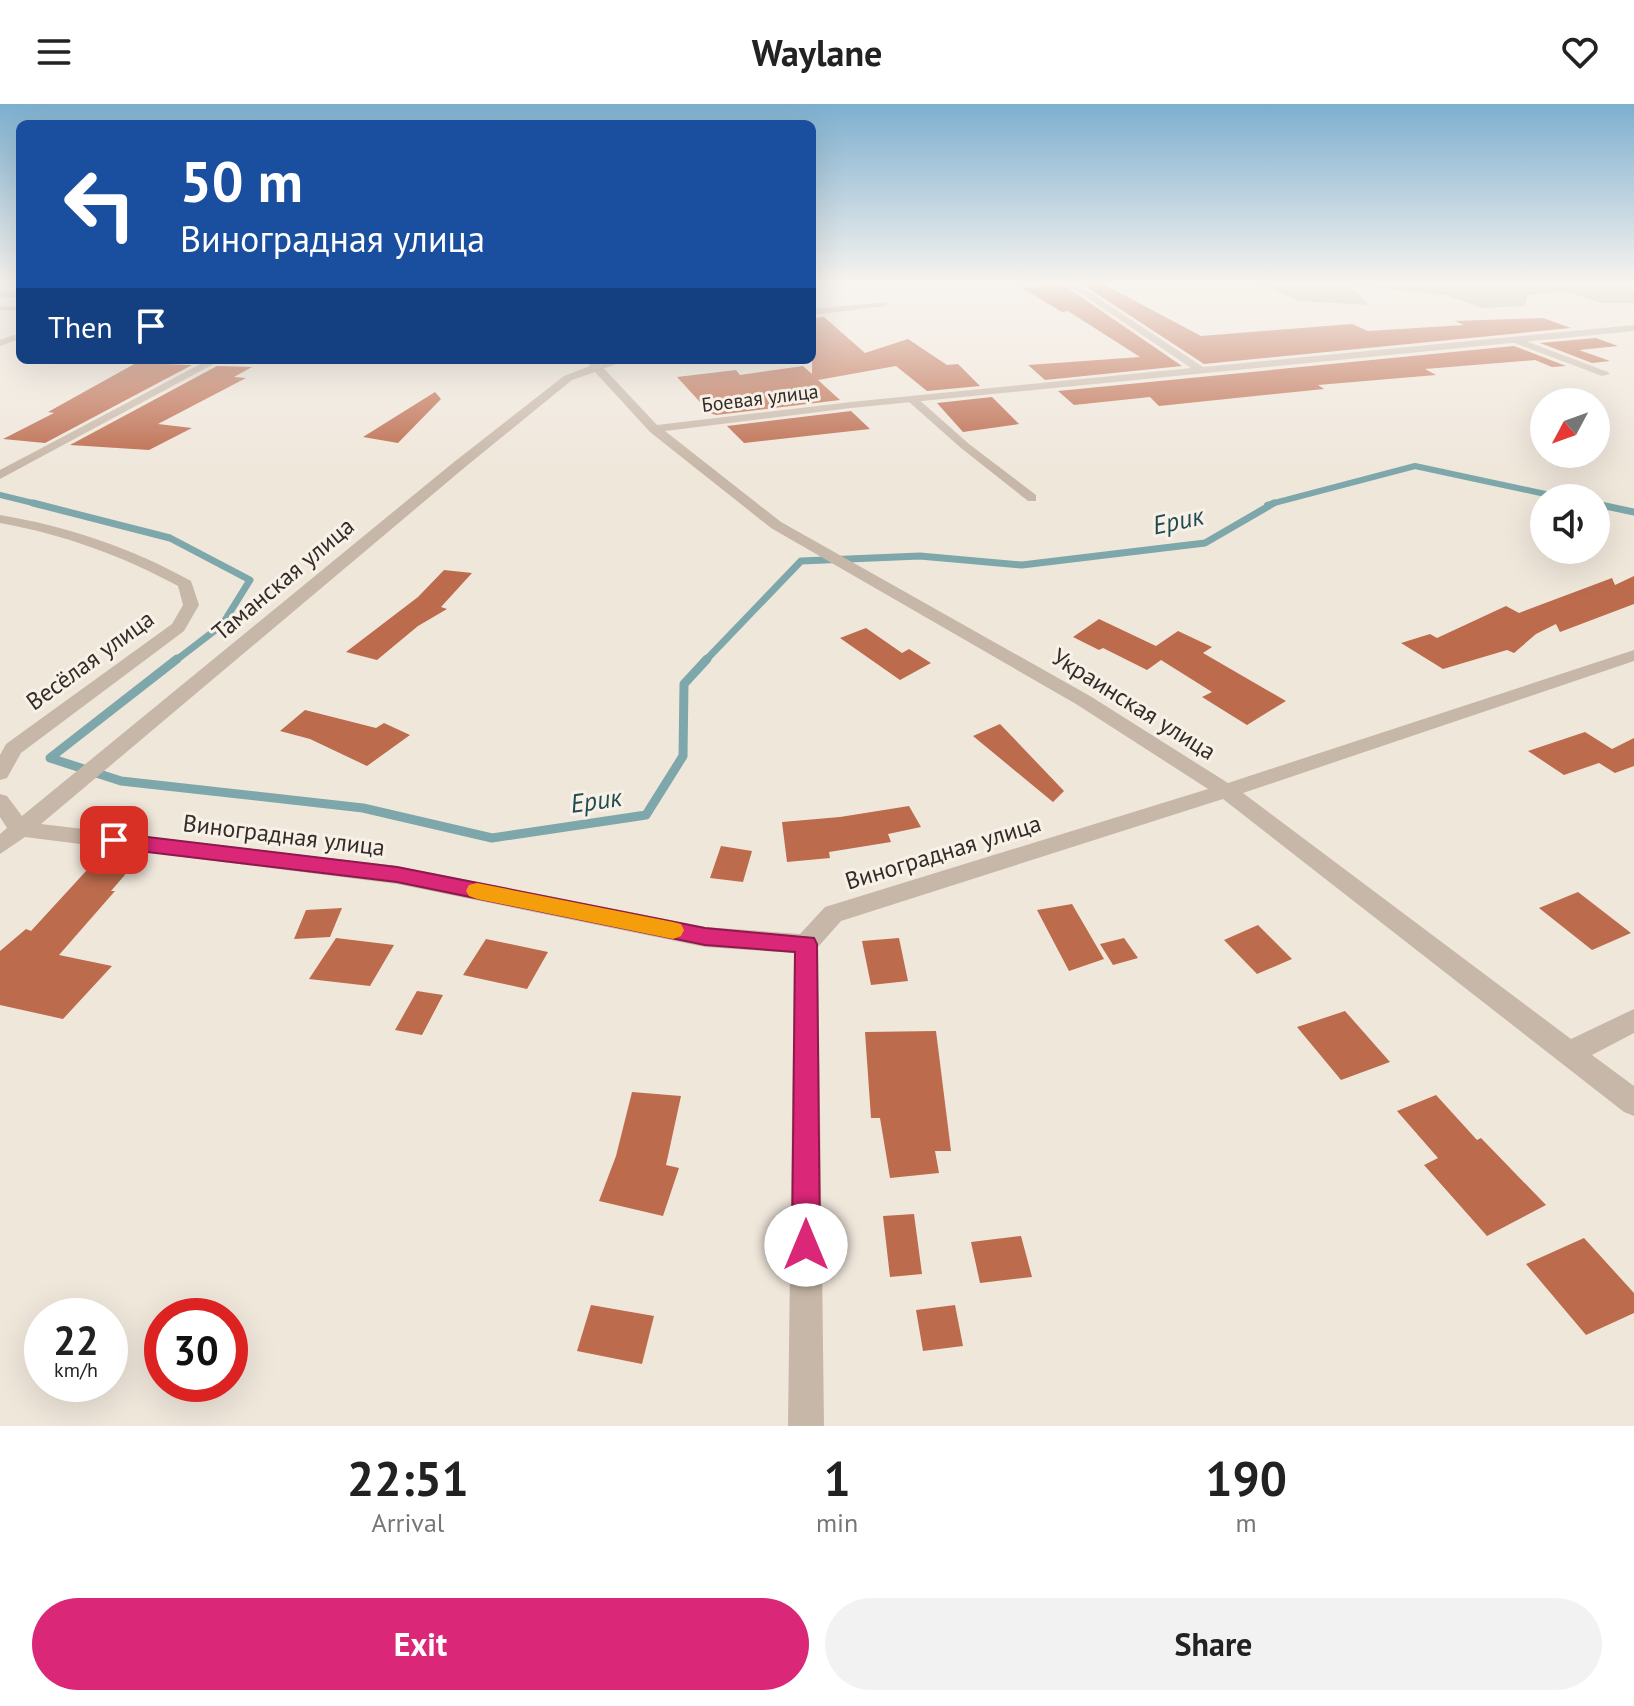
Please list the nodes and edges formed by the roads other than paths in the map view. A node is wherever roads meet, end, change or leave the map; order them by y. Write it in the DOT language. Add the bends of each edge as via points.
graph roads {
  1 [pos="1164,346"];
  2 [pos="1455,346"];
  3 [pos="1530,346"];
  4 [pos="208,364"];
  5 [pos="593,364"];
  6 [pos="1200,370"];
  7 [pos="1605,374"];
  8 [pos="912,399"];
  9 [pos="654,429"];
  10 [pos="0,475"];
  11 [pos="1032,498"];
  12 [pos="0,519"];
  13 [pos="1634,655"];
  14 [pos="0,773"];
  15 [pos="1226,791"];
  16 [pos="0,801"];
  17 [pos="19,829"];
  18 [pos="0,846"];
  19 [pos="806,944"];
  20 [pos="1634,1020"];
  21 [pos="1571,1053"];
  22 [pos="1634,1103"];
  23 [pos="806,1426"];
  1 -- 6 [label="street"];
  2 -- 6 [label="street, Боевая улица"];
  3 -- 7 [label="lane"];
  4 -- 10 [label="street"];
  5 -- 9 [label="street, Украинская улица"];
  5 -- 17 [label="street, Таманская улица" via="471,455"];
  6 -- 8 [label="street, Боевая улица"];
  8 -- 9 [label="street, Боевая улица"];
  8 -- 11 [label="lane"];
  9 -- 15 [label="street, Украинская улица" via="776,525 1083,700"];
  12 -- 14 [label="street, Весёлая улица" via="140,559 185,584 191,605 178,627 13,749"];
  13 -- 15 [label="street, Виноградная улица"];
  15 -- 19 [label="street, Виноградная улица" via="833,914"];
  15 -- 21 [label="street, Украинская улица"];
  16 -- 17 [label="street"];
  17 -- 18 [label="street, Таманская улица"];
  17 -- 19 [label="street, Виноградная улица" via="397,875 705,937"];
  19 -- 23 [label="street"];
  20 -- 21 [label="street"];
  21 -- 22 [label="street, Украинская улица"];
}
